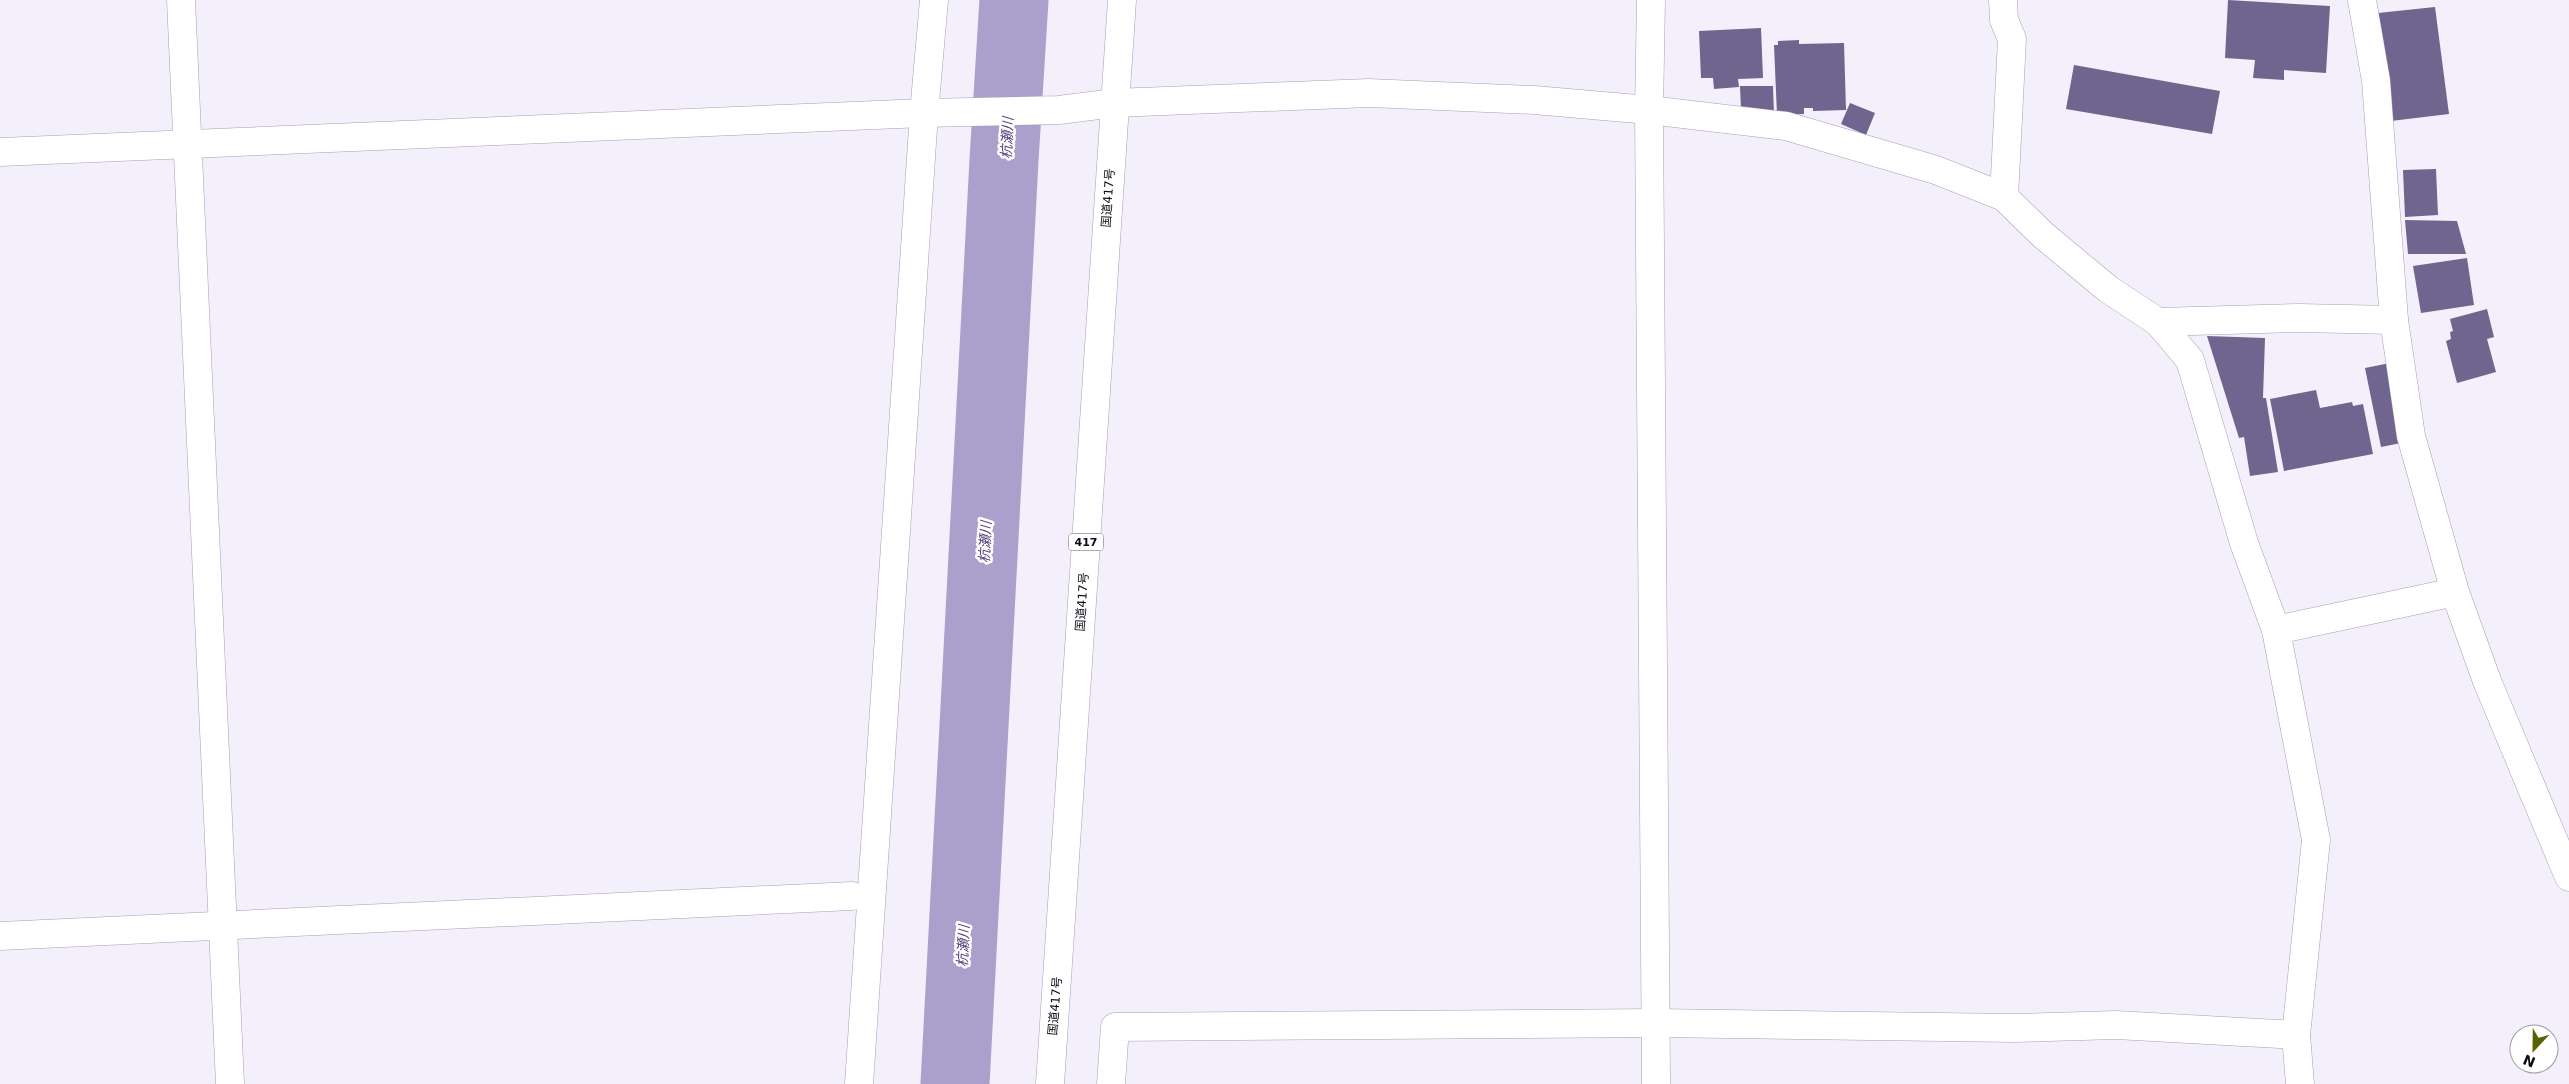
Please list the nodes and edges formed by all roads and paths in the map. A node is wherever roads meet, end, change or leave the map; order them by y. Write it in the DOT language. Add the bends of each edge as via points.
graph roads {
  1 [pos="181,0"];
  2 [pos="934,0"];
  3 [pos="1122,0"];
  4 [pos="1651,0"];
  5 [pos="2004,0"];
  6 [pos="2362,0"];
  7 [pos="1114,103"];
  8 [pos="1650,110"];
  9 [pos="932,114"];
  10 [pos="187,144"];
  11 [pos="0,152"];
  12 [pos="2004,197"];
  13 [pos="2394,320"];
  14 [pos="2158,322"];
  15 [pos="2454,592"];
  16 [pos="2276,630"];
  17 [pos="2569,877"];
  18 [pos="852,896"];
  19 [pos="224,926"];
  20 [pos="0,936"];
  21 [pos="1657,1023"];
  22 [pos="2296,1035"];
  23 [pos="230,1084"];
  24 [pos="859,1084"];
  25 [pos="1050,1084"];
  26 [pos="1112,1084"];
  27 [pos="1656,1084"];
  28 [pos="2300,1084"];
  1 -- 10 [label="main road"];
  2 -- 9 [label="main road"];
  3 -- 7 [label="main road, 国道417号 / 417"];
  4 -- 8 [label="main road"];
  5 -- 12 [label="main road" via="2004,20 2012,38"];
  6 -- 13 [label="main road" via="2376,81"];
  7 -- 8 [label="main road" via="1369,93 1534,100"];
  7 -- 9 [label="main road" via="1060,110"];
  7 -- 25 [label="main road, 国道417号 / 417"];
  8 -- 12 [label="main road" via="1786,126 1936,170"];
  8 -- 21 [label="main road"];
  9 -- 10 [label="main road"];
  9 -- 24 [label="main road"];
  10 -- 11 [label="main road"];
  10 -- 19 [label="main road"];
  12 -- 14 [label="main road" via="2043,235 2108,289"];
  13 -- 14 [label="main road" via="2299,318"];
  13 -- 15 [label="main road" via="2411,436"];
  14 -- 16 [label="main road" via="2190,360 2244,543"];
  15 -- 16 [label="main road"];
  15 -- 17 [label="main road" via="2487,681"];
  16 -- 22 [label="main road" via="2316,840"];
  18 -- 19 [label="main road"];
  19 -- 20 [label="main road"];
  19 -- 23 [label="main road"];
  21 -- 22 [label="main road" via="2014,1028 2116,1025"];
  21 -- 26 [label="main road" via="1115,1027"];
  21 -- 27 [label="main road"];
  22 -- 28 [label="main road"];
}
